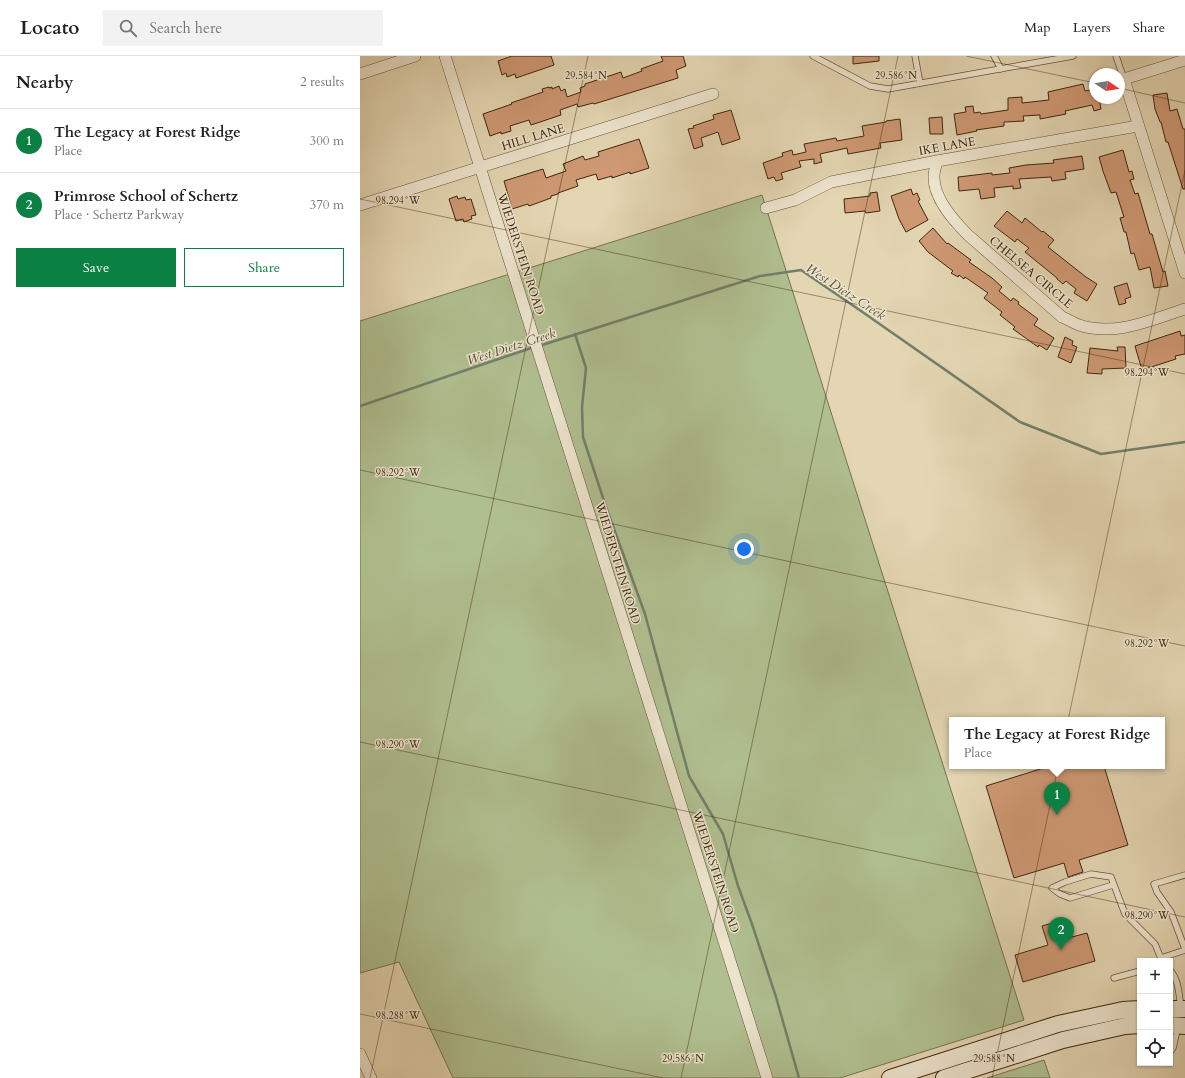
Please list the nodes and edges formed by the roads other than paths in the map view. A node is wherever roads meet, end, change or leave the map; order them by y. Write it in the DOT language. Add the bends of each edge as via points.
graph roads {
  1 [pos="415,56"];
  2 [pos="445,56"];
  3 [pos="813,56"];
  4 [pos="915,56"];
  5 [pos="994,56"];
  6 [pos="1073,56"];
  7 [pos="1116,56"];
  8 [pos="1066,57"];
  9 [pos="1185,60"];
  10 [pos="1120,68"];
  11 [pos="1001,69"];
  12 [pos="360,74"];
  13 [pos="1125,79"];
  14 [pos="1125,82"];
  15 [pos="920,83"];
  16 [pos="713,94"];
  17 [pos="1138,126"];
  18 [pos="937,161"];
  19 [pos="480,167"];
  20 [pos="360,205"];
  21 [pos="766,208"];
  22 [pos="1185,273"];
  23 [pos="1185,309"];
  24 [pos="1185,875"];
  25 [pos="1113,885"];
  26 [pos="1185,950"];
  27 [pos="1161,958"];
  28 [pos="1167,958"];
  29 [pos="1137,972"];
  30 [pos="1173,973"];
  31 [pos="1114,978"];
  32 [pos="1137,1009"];
  33 [pos="1179,1009"];
  34 [pos="1137,1025"];
  35 [pos="1178,1025"];
  36 [pos="1173,1048"];
  37 [pos="360,1054"];
  38 [pos="371,1078"];
  39 [pos="767,1078"];
  40 [pos="890,1078"];
  41 [pos="944,1078"];
  1 -- 12 [label="street"];
  2 -- 19 [label="street, WIEDERSTEIN ROAD"];
  3 -- 15 [label="lane" via="870,86 888,89"];
  4 -- 15 [label="lane"];
  5 -- 11 [label="lane"];
  6 -- 8 [label="lane"];
  7 -- 10 [label="lane"];
  8 -- 11 [label="lane"];
  9 -- 13 [label="street"];
  11 -- 15 [label="lane"];
  14 -- 17 [label="street"];
  16 -- 19 [label="street, HILL LANE"];
  17 -- 18 [label="street, IKE LANE"];
  17 -- 22 [label="street"];
  18 -- 21 [label="street, IKE LANE" via="831,182 795,200"];
  18 -- 23 [label="street, CHELSEA CIRCLE" via="934,178 937,190 943,205 956,222 1062,317 1079,325 1112,329 1128,327"];
  19 -- 20 [label="street, HILL LANE"];
  19 -- 39 [label="street, WIEDERSTEIN ROAD"];
  24 -- 26 [label="lane" via="1154,884 1172,912"];
  25 -- 25 [label="lane" via="1111,877 1091,874 1052,888 1070,898"];
  25 -- 27 [label="lane" via="1125,914 1155,944"];
  26 -- 28 [label="lane"];
  29 -- 31 [label="lane"];
  30 -- 33 [label="lane" via="1179,991"];
  32 -- 40 [label="main road" via="1058,1024"];
  33 -- 35 [label="street"];
  34 -- 41 [label="main road" via="1063,1040"];
  35 -- 36 [label="lane"];
  37 -- 38 [label="street"];
}
